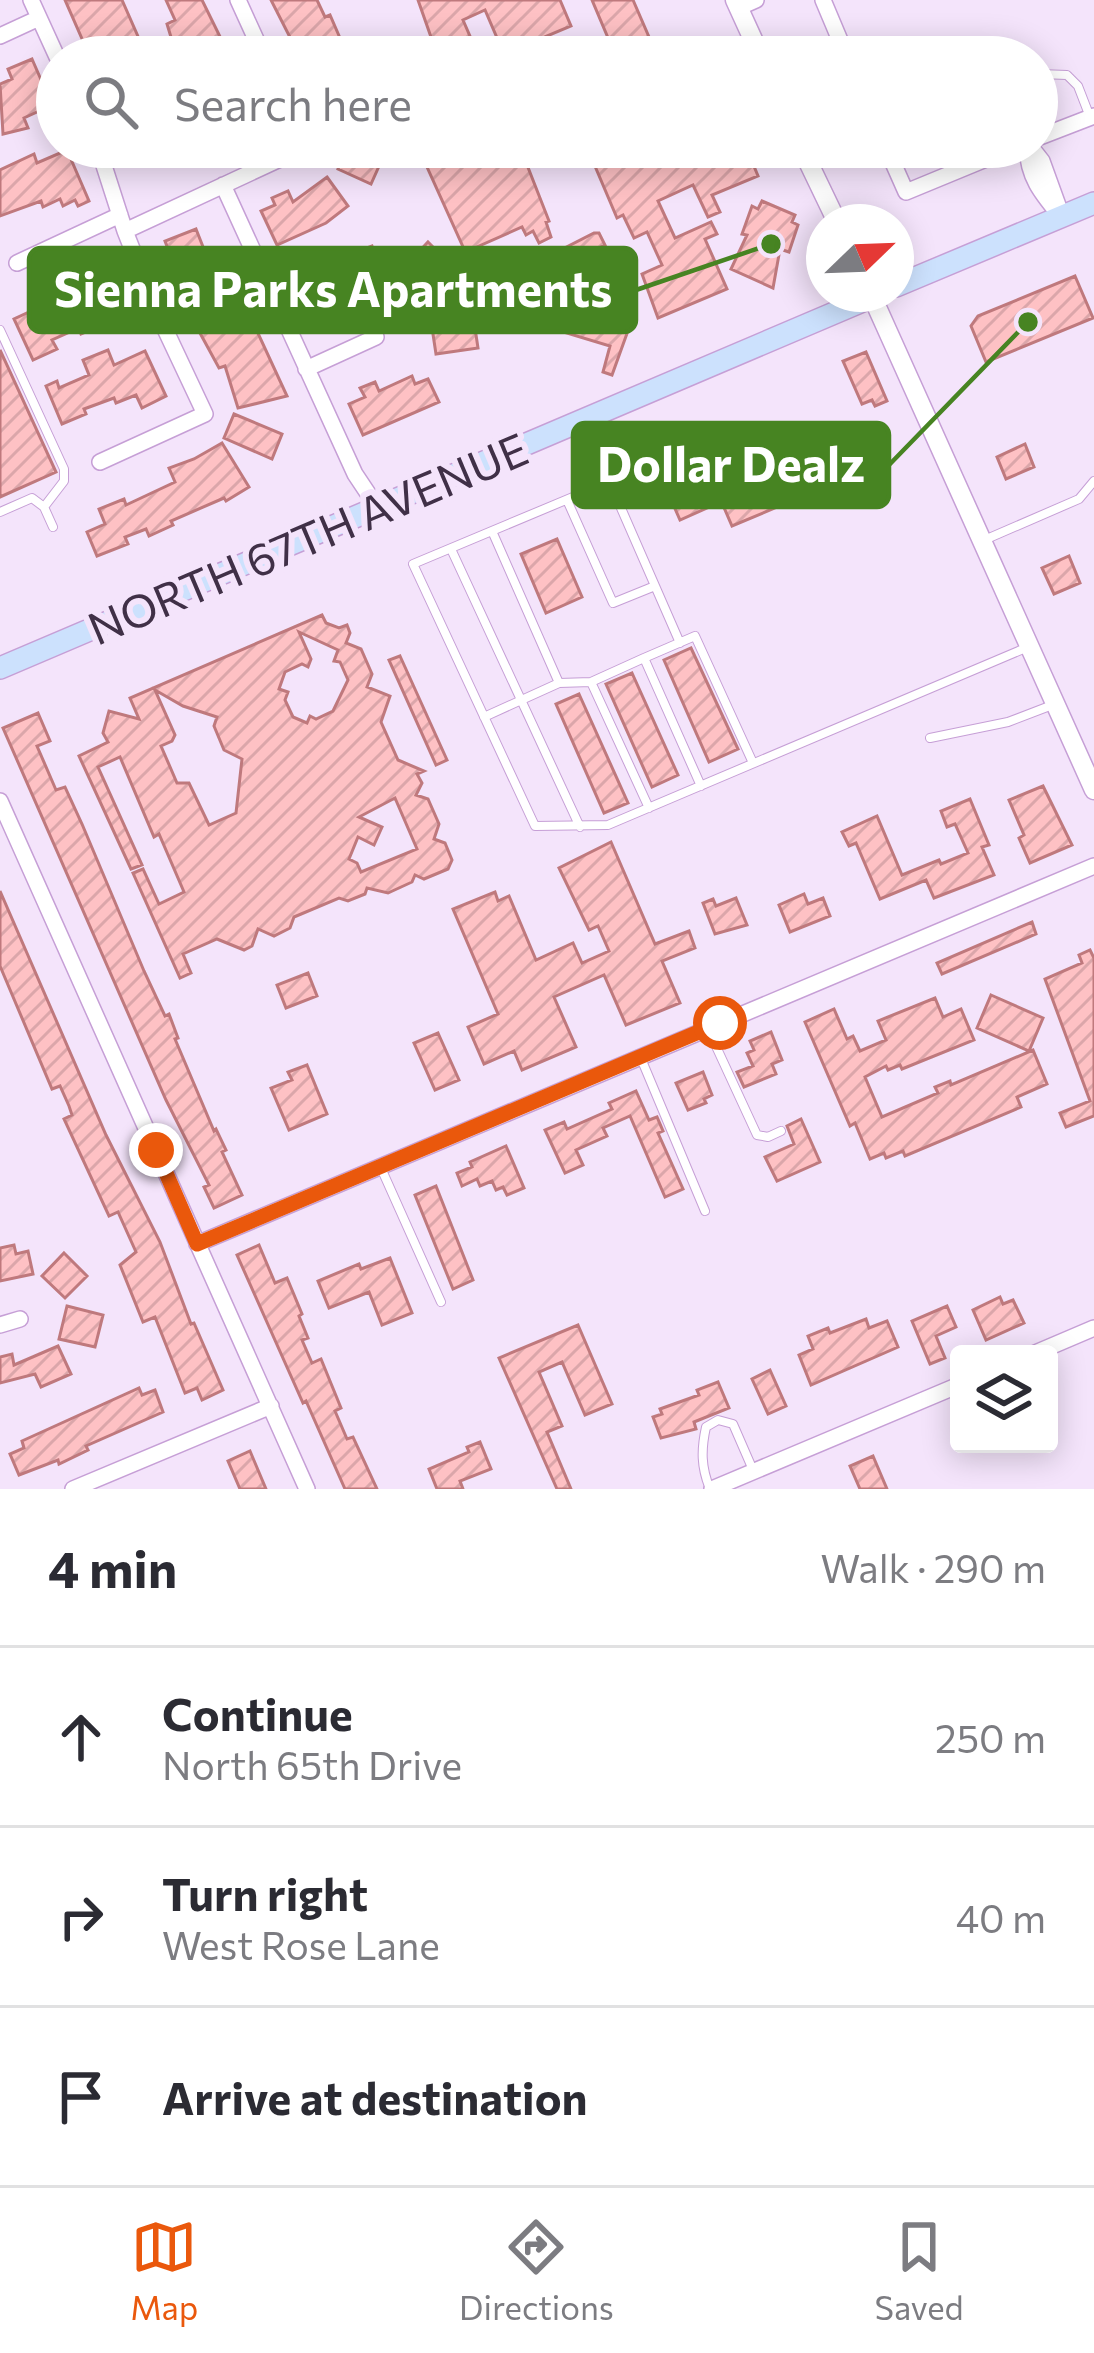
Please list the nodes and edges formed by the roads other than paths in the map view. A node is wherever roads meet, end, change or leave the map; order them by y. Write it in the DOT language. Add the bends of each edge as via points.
graph roads {
  1 [pos="31,0"];
  2 [pos="238,0"];
  3 [pos="823,0"];
  4 [pos="743,2"];
  5 [pos="39,19"];
  6 [pos="0,36"];
  7 [pos="47,36"];
  8 [pos="254,36"];
  9 [pos="754,36"];
  10 [pos="839,36"];
  11 [pos="1058,75"];
  12 [pos="1092,117"];
  13 [pos="1058,130"];
  14 [pos="105,168"];
  15 [pos="258,168"];
  16 [pos="811,168"];
  17 [pos="895,168"];
  18 [pos="963,168"];
  19 [pos="1029,168"];
  20 [pos="224,185"];
  21 [pos="1094,203"];
  22 [pos="828,204"];
  23 [pos="1061,217"];
  24 [pos="123,223"];
  25 [pos="17,262"];
  26 [pos="914,278"];
  27 [pos="834,312"];
  28 [pos="881,312"];
  29 [pos="0,330"];
  30 [pos="376,337"];
  31 [pos="306,369"];
  32 [pos="100,462"];
  33 [pos="1094,481"];
  34 [pos="567,500"];
  35 [pos="44,507"];
  36 [pos="377,507"];
  37 [pos="0,512"];
  38 [pos="53,527"];
  39 [pos="492,531"];
  40 [pos="982,541"];
  41 [pos="451,548"];
  42 [pos="655,586"];
  43 [pos="680,643"];
  44 [pos="1030,646"];
  45 [pos="644,658"];
  46 [pos="0,668"];
  47 [pos="591,682"];
  48 [pos="559,683"];
  49 [pos="521,700"];
  50 [pos="1056,704"];
  51 [pos="484,717"];
  52 [pos="930,737"];
  53 [pos="753,764"];
  54 [pos="701,786"];
  55 [pos="1094,790"];
  56 [pos="0,801"];
  57 [pos="649,808"];
  58 [pos="580,826"];
  59 [pos="1094,866"];
  60 [pos="708,1028"];
  61 [pos="639,1054"];
  62 [pos="782,1131"];
  63 [pos="380,1167"];
  64 [pos="705,1211"];
  65 [pos="197,1244"];
  66 [pos="441,1302"];
  67 [pos="20,1319"];
  68 [pos="0,1325"];
  69 [pos="1094,1328"];
  70 [pos="1054,1345"];
  71 [pos="950,1389"];
  72 [pos="271,1406"];
  73 [pos="754,1472"];
  74 [pos="73,1489"];
  75 [pos="307,1489"];
  76 [pos="711,1489"];
  1 -- 5 [label="street"];
  2 -- 8 [label="street"];
  3 -- 10 [label="street"];
  4 -- 9 [label="street"];
  5 -- 6 [label="street"];
  5 -- 7 [label="street"];
  11 -- 12 [label="lane" via="1078,86"];
  12 -- 13 [label="street"];
  14 -- 24 [label="street"];
  15 -- 20 [label="street"];
  16 -- 22 [label="street"];
  17 -- 18 [label="street" via="905,192"];
  19 -- 23 [label="street"];
  20 -- 24 [label="street"];
  20 -- 31 [label="street"];
  21 -- 23 [label="main road"];
  23 -- 26 [label="main road"];
  24 -- 25 [label="street"];
  24 -- 32 [label="street" via="205,414"];
  27 -- 36 [label="main road, NORTH 67TH AVENUE"];
  28 -- 40 [label="street"];
  29 -- 35 [label="lane" via="64,469"];
  30 -- 31 [label="street"];
  31 -- 36 [label="street"];
  33 -- 40 [label="lane" via="1079,499"];
  34 -- 39 [label="lane"];
  34 -- 42 [label="lane" via="604,484 614,492"];
  34 -- 42 [label="lane" via="614,603"];
  35 -- 37 [label="lane" via="32,499"];
  35 -- 38 [label="lane"];
  36 -- 46 [label="main road, NORTH 67TH AVENUE"];
  39 -- 41 [label="lane"];
  39 -- 48 [label="lane"];
  40 -- 44 [label="street"];
  41 -- 49 [label="lane"];
  41 -- 51 [label="lane" via="413,564"];
  42 -- 43 [label="lane"];
  43 -- 45 [label="lane"];
  43 -- 53 [label="lane" via="695,636"];
  44 -- 50 [label="street"];
  44 -- 53 [label="lane"];
  45 -- 47 [label="lane"];
  45 -- 54 [label="lane"];
  47 -- 48 [label="lane"];
  47 -- 57 [label="lane"];
  48 -- 49 [label="lane"];
  49 -- 51 [label="lane"];
  49 -- 58 [label="lane"];
  50 -- 52 [label="lane"];
  50 -- 55 [label="street"];
  51 -- 58 [label="lane" via="535,826"];
  53 -- 54 [label="lane"];
  54 -- 57 [label="lane"];
  56 -- 65 [label="street"];
  57 -- 58 [label="lane" via="608,825"];
  59 -- 60 [label="street"];
  60 -- 61 [label="street"];
  60 -- 62 [label="lane" via="757,1135"];
  61 -- 63 [label="street"];
  61 -- 64 [label="lane"];
  63 -- 65 [label="street"];
  63 -- 66 [label="lane"];
  65 -- 72 [label="street"];
  67 -- 68 [label="street"];
  69 -- 70 [label="street"];
  71 -- 73 [label="street"];
  72 -- 74 [label="street"];
  72 -- 75 [label="street"];
  73 -- 76 [label="street"];
  73 -- 76 [label="lane" via="734,1424 718,1420 706,1426 703,1441 701,1466"];
}
